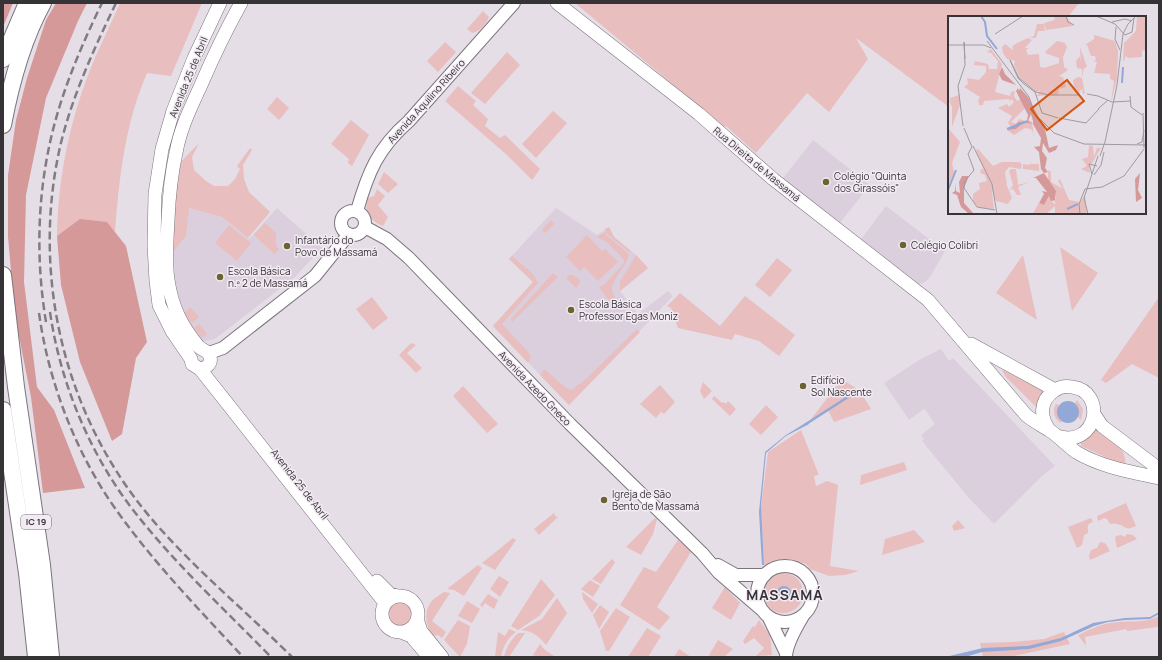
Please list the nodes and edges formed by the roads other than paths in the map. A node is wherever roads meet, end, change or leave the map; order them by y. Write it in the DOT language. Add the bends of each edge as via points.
graph roads {
  1 [pos="27,3"];
  2 [pos="43,3"];
  3 [pos="220,3"];
  4 [pos="241,3"];
  5 [pos="514,3"];
  6 [pos="557,3"];
  7 [pos="3,59"];
  8 [pos="3,125"];
  9 [pos="356,211"];
  10 [pos="365,227"];
  11 [pos="349,234"];
  12 [pos="3,275"];
  13 [pos="954,330"];
  14 [pos="204,359"];
  15 [pos="1055,390"];
  16 [pos="3,410"];
  17 [pos="1094,414"];
  18 [pos="1053,433"];
  19 [pos="1135,451"];
  20 [pos="1159,469"];
  21 [pos="1131,471"];
  22 [pos="1159,478"];
  23 [pos="702,553"];
  24 [pos="765,575"];
  25 [pos="398,596"];
  26 [pos="385,603"];
  27 [pos="765,613"];
  28 [pos="803,616"];
  29 [pos="417,620"];
  30 [pos="401,632"];
  31 [pos="786,655"];
  32 [pos="36,657"];
  33 [pos="52,657"];
  34 [pos="429,657"];
  35 [pos="442,657"];
  1 -- 7 [label="highway"];
  2 -- 8 [label="highway" via="20,55"];
  3 -- 14 [label="main road, Avenida 25 de Abril" via="173,111 162,149 155,194 154,245 159,306 194,367"];
  4 -- 14 [label="main road, Avenida 25 de Abril" via="187,116 176,152 170,197 166,245 172,301"];
  5 -- 9 [label="street, Avenida Aquilino Ribeiro" via="409,121 394,134 372,165"];
  6 -- 13 [label="main road, Rua Direita de Massamá" via="699,114 778,183 925,298"];
  9 -- 10 [label="street" via="363,215"];
  9 -- 11 [label="street" via="348,212 342,217 343,229"];
  10 -- 11 [label="street" via="356,235"];
  10 -- 23 [label="street, Avenida Azedo Gneco" via="387,239 409,258 570,424"];
  11 -- 14 [label="street" via="316,276 223,348"];
  12 -- 33 [label="highway, IC 19"];
  13 -- 15 [label="main road, Rua Direita de Massamá" via="974,346"];
  13 -- 18 [label="main road, Rua Direita de Massamá" via="1026,415"];
  14 -- 25 [label="main road, Avenida 25 de Abril" via="371,574 386,591"];
  14 -- 26 [label="main road, Avenida 25 de Abril"];
  15 -- 17 [label="main road" via="1066,386 1084,391 1090,398"];
  15 -- 18 [label="main road, Rua Direita de Massamá" via="1044,402 1042,409 1045,425"];
  16 -- 32 [label="highway, IC 19"];
  17 -- 18 [label="main road, Rua Direita de Massamá" via="1088,430 1081,435 1069,438"];
  17 -- 19 [label="main road" via="1102,426"];
  18 -- 21 [label="main road, Rua Direita de Massamá" via="1076,451 1094,460"];
  19 -- 20 [label="main road"];
  19 -- 21 [label="main road"];
  21 -- 22 [label="main road, Rua Direita de Massamá"];
  23 -- 24 [label="street, Avenida Azedo Gneco" via="736,575"];
  23 -- 27 [label="street, Avenida Azedo Gneco" via="720,573"];
  24 -- 27 [label="street" via="759,583 757,592 758,602"];
  24 -- 28 [label="street" via="780,566 789,566 804,574 812,587 813,595 812,602"];
  25 -- 26 [label="main road"];
  25 -- 29 [label="main road" via="408,598 415,604"];
  26 -- 30 [label="main road" via="381,614 384,624 391,630"];
  27 -- 28 [label="street" via="776,621 786,622"];
  27 -- 31 [label="street"];
  28 -- 31 [label="street"];
  29 -- 30 [label="main road" via="411,629"];
  29 -- 35 [label="main road" via="421,631"];
  30 -- 34 [label="main road" via="411,636"];
}
